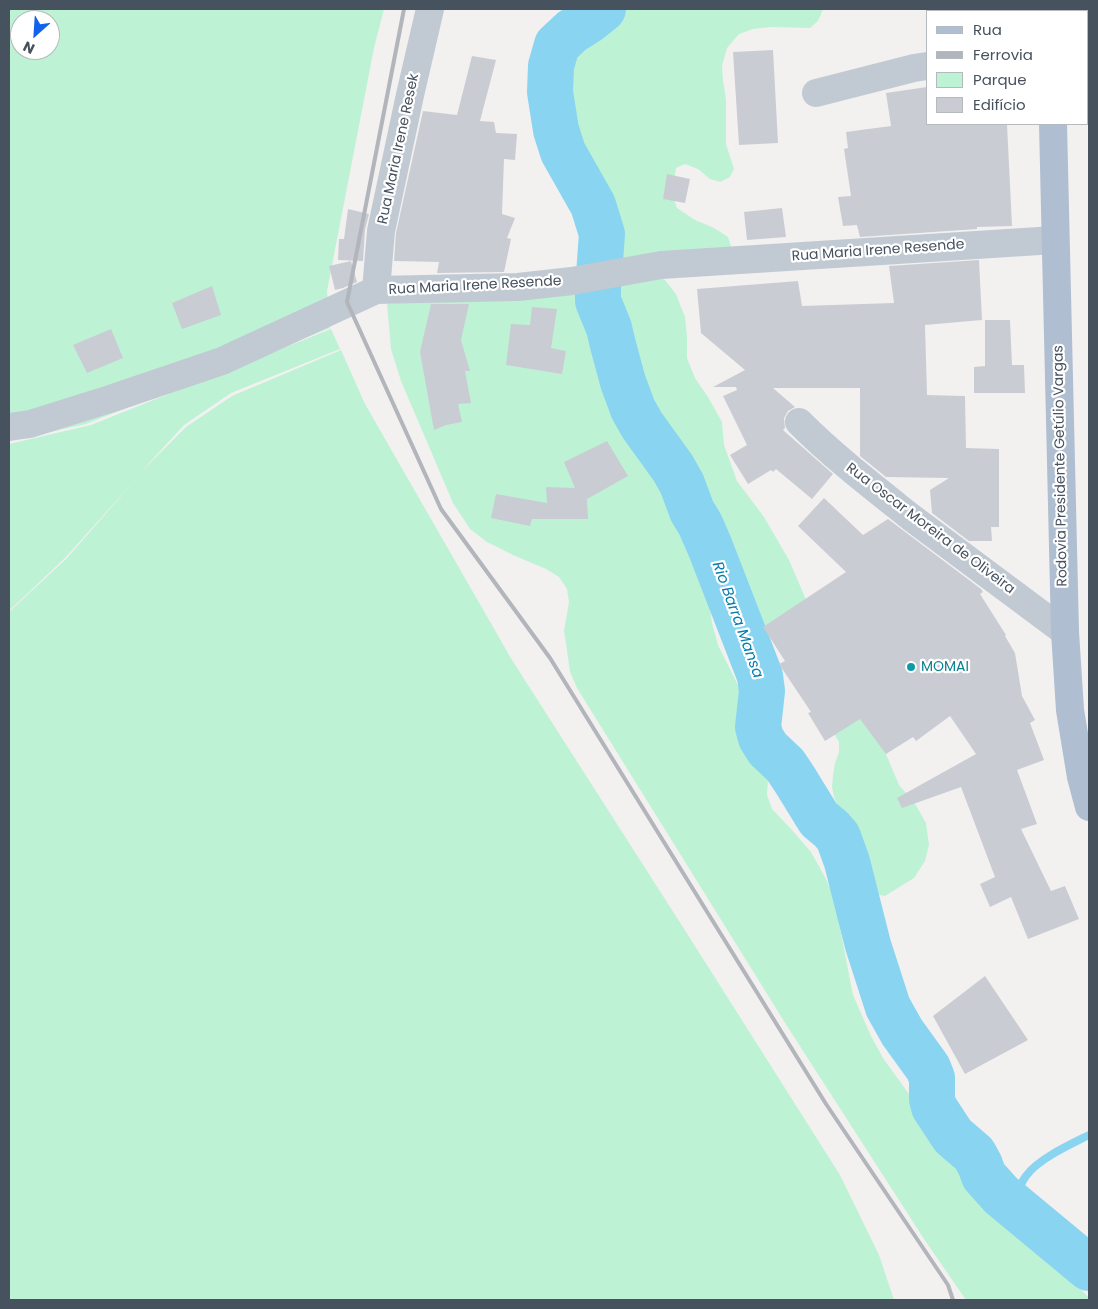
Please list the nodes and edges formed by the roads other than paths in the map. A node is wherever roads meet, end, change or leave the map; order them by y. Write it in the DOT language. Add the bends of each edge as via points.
graph roads {
  1 [pos="430,9"];
  2 [pos="926,66"];
  3 [pos="816,93"];
  4 [pos="1053,125"];
  5 [pos="1055,240"];
  6 [pos="376,290"];
  7 [pos="799,422"];
  8 [pos="9,427"];
  9 [pos="1065,632"];
  10 [pos="1089,807"];
  1 -- 6 [label="street, Rua Maria Irene Resek" via="381,231"];
  2 -- 3 [label="street"];
  4 -- 5 [label="main road, Rodovia Presidente Getúlio Vargas"];
  5 -- 6 [label="street, Rua Maria Irene Resende" via="649,266 572,281 518,287"];
  5 -- 9 [label="main road, Rodovia Presidente Getúlio Vargas"];
  6 -- 8 [label="street, Rua Maria Irene Resende" via="222,361 39,422"];
  7 -- 9 [label="street, Rua Oscar Moreira de Oliveira" via="854,473"];
  9 -- 10 [label="main road, Rodovia Presidente Getúlio Vargas" via="1070,710"];
}
